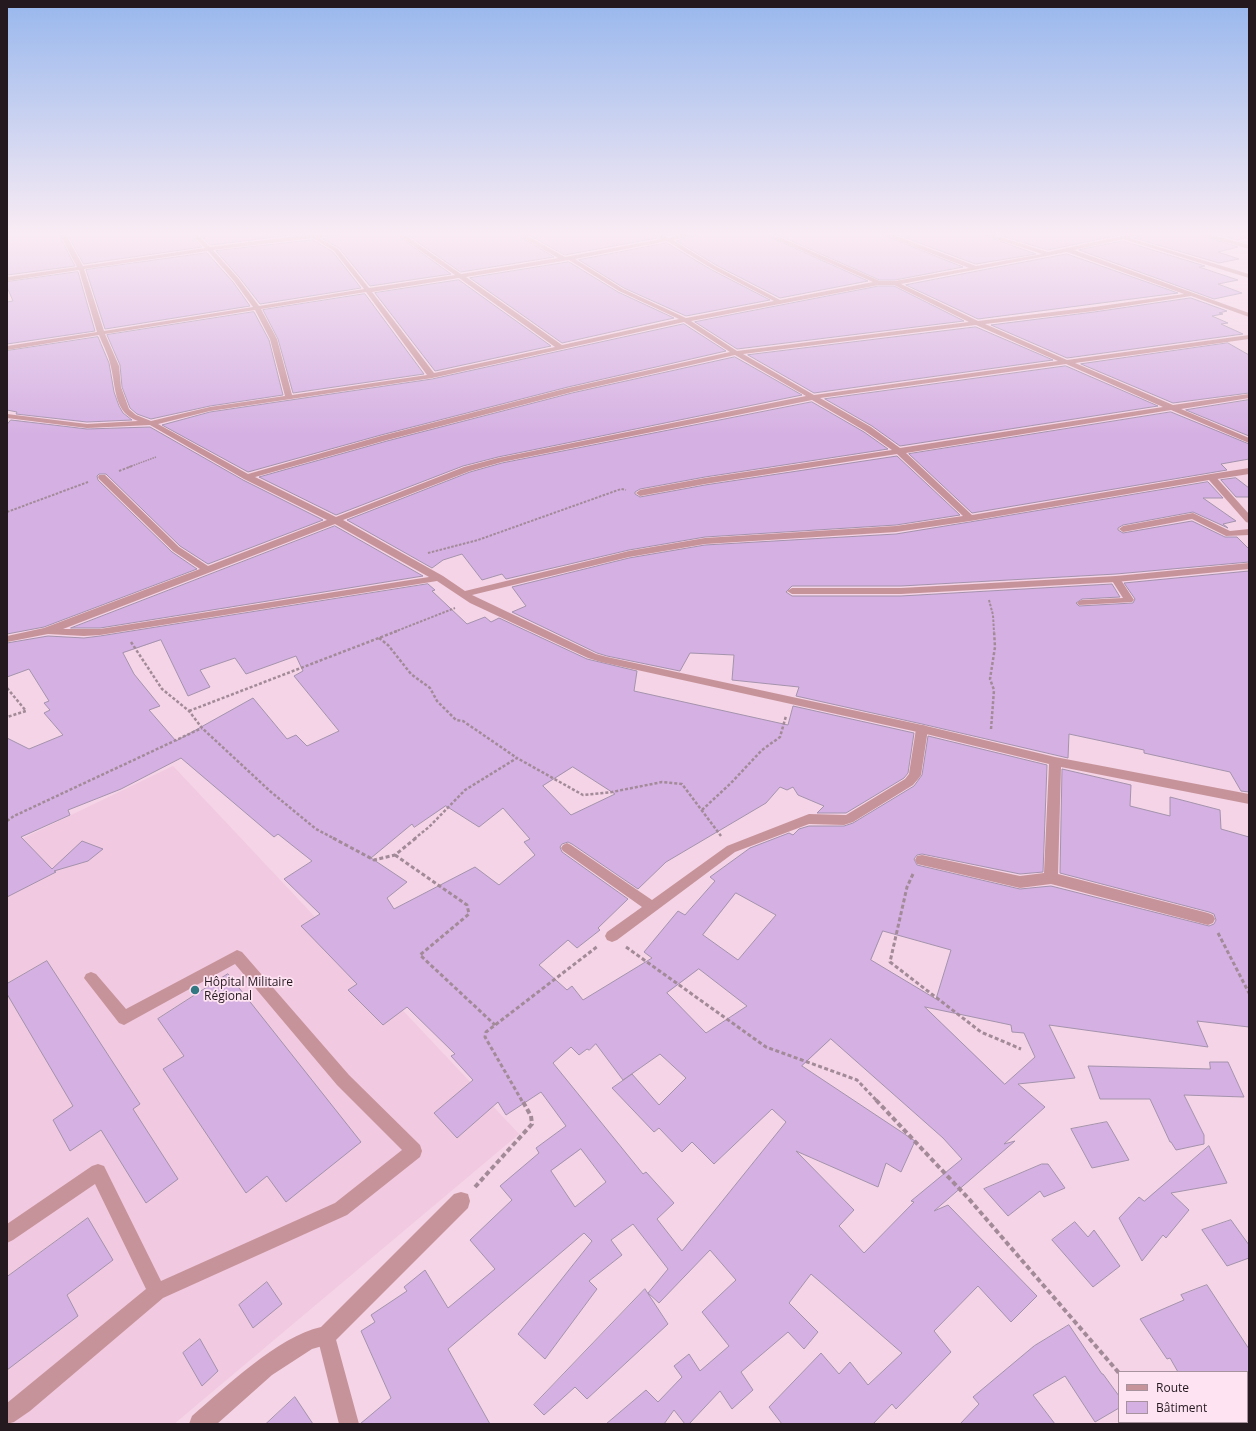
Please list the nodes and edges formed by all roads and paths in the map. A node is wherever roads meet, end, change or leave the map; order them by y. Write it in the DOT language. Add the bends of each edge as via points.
graph roads {
  1 [pos="91,300"];
  2 [pos="251,300"];
  3 [pos="303,300"];
  4 [pos="374,300"];
  5 [pos="494,300"];
  6 [pos="642,300"];
  7 [pos="785,300"];
  8 [pos="929,300"];
  9 [pos="1152,300"];
  10 [pos="1206,300"];
  11 [pos="778,301"];
  12 [pos="257,307"];
  13 [pos="1248,314"];
  14 [pos="685,320"];
  15 [pos="976,323"];
  16 [pos="101,333"];
  17 [pos="1249,337"];
  18 [pos="560,347"];
  19 [pos="7,348"];
  20 [pos="736,353"];
  21 [pos="1068,362"];
  22 [pos="432,376"];
  23 [pos="1249,396"];
  24 [pos="814,397"];
  25 [pos="289,398"];
  26 [pos="1171,407"];
  27 [pos="7,416"];
  28 [pos="151,422"];
  29 [pos="1249,441"];
  30 [pos="900,452"];
  31 [pos="156,457"];
  32 [pos="1249,471"];
  33 [pos="102,477"];
  34 [pos="246,477"];
  35 [pos="1211,477"];
  36 [pos="640,493"];
  37 [pos="7,512"];
  38 [pos="970,518"];
  39 [pos="335,520"];
  40 [pos="1249,520"];
  41 [pos="1123,529"];
  42 [pos="1249,532"];
  43 [pos="404,558"];
  44 [pos="1249,566"];
  45 [pos="206,569"];
  46 [pos="439,578"];
  47 [pos="1116,579"];
  48 [pos="986,586"];
  49 [pos="792,591"];
  50 [pos="464,594"];
  51 [pos="474,601"];
  52 [pos="1082,603"];
  53 [pos="122,628"];
  54 [pos="47,630"];
  55 [pos="378,638"];
  56 [pos="7,639"];
  57 [pos="7,688"];
  58 [pos="791,700"];
  59 [pos="189,710"];
  60 [pos="7,717"];
  61 [pos="202,728"];
  62 [pos="922,729"];
  63 [pos="990,745"];
  64 [pos="517,758"];
  65 [pos="1055,760"];
  66 [pos="1249,799"];
  67 [pos="702,810"];
  68 [pos="7,821"];
  69 [pos="567,848"];
  70 [pos="731,849"];
  71 [pos="395,855"];
  72 [pos="922,860"];
  73 [pos="1051,878"];
  74 [pos="652,907"];
  75 [pos="1208,919"];
  76 [pos="612,936"];
  77 [pos="91,978"];
  78 [pos="1249,993"];
  79 [pos="494,1025"];
  80 [pos="1021,1049"];
  81 [pos="461,1202"];
  82 [pos="7,1234"];
  83 [pos="157,1292"];
  84 [pos="326,1336"];
  85 [pos="1118,1372"];
  86 [pos="7,1415"];
  87 [pos="200,1424"];
  88 [pos="349,1424"];
  1 -- 16 [label="street"];
  2 -- 12 [label="street"];
  3 -- 12 [label="street"];
  4 -- 22 [label="street"];
  5 -- 18 [label="street"];
  6 -- 14 [label="street"];
  7 -- 11 [label="street"];
  8 -- 15 [label="street"];
  9 -- 15 [label="street"];
  10 -- 13 [label="street"];
  11 -- 14 [label="street"];
  12 -- 16 [label="street"];
  12 -- 25 [label="street" via="271,332"];
  14 -- 18 [label="street"];
  14 -- 20 [label="street"];
  15 -- 20 [label="street"];
  15 -- 21 [label="street"];
  16 -- 19 [label="street"];
  16 -- 28 [label="street" via="115,366 117,387 125,410 133,417"];
  17 -- 21 [label="street"];
  18 -- 22 [label="street"];
  20 -- 24 [label="street"];
  20 -- 34 [label="street" via="571,390"];
  21 -- 24 [label="street"];
  21 -- 26 [label="street"];
  22 -- 25 [label="street"];
  23 -- 26 [label="street"];
  24 -- 30 [label="street" via="868,429"];
  24 -- 39 [label="street" via="501,460 467,469"];
  25 -- 28 [label="street" via="210,409"];
  26 -- 29 [label="street"];
  26 -- 30 [label="street"];
  27 -- 28 [label="street" via="87,426"];
  28 -- 34 [label="street"];
  30 -- 36 [label="street" via="689,483"];
  30 -- 38 [label="street"];
  31 -- 33 [label="path"];
  32 -- 35 [label="street"];
  33 -- 37 [label="path"];
  33 -- 45 [label="street" via="176,549"];
  34 -- 39 [label="street"];
  35 -- 38 [label="street"];
  35 -- 40 [label="street"];
  36 -- 43 [label="path" via="621,489 478,540"];
  38 -- 50 [label="street" via="896,529 705,541 634,553"];
  39 -- 43 [label="street"];
  39 -- 45 [label="street"];
  41 -- 42 [label="lane" via="1193,516 1229,534"];
  43 -- 46 [label="street"];
  44 -- 47 [label="street"];
  45 -- 54 [label="street" via="136,598"];
  46 -- 50 [label="street"];
  46 -- 53 [label="street"];
  47 -- 48 [label="street"];
  47 -- 52 [label="lane" via="1129,600"];
  48 -- 49 [label="street" via="901,591"];
  48 -- 63 [label="path" via="993,615 994,648 990,679 994,690"];
  50 -- 51 [label="street"];
  51 -- 55 [label="path"];
  51 -- 58 [label="street" via="599,658"];
  53 -- 54 [label="street" via="84,633"];
  53 -- 59 [label="path" via="162,689"];
  54 -- 56 [label="street"];
  55 -- 59 [label="path"];
  55 -- 64 [label="path" via="388,645 411,674 430,688 436,701 456,720 463,721"];
  57 -- 60 [label="path" via="26,711"];
  58 -- 62 [label="street"];
  58 -- 67 [label="path" via="780,737 762,750"];
  59 -- 61 [label="path"];
  61 -- 68 [label="path"];
  61 -- 71 [label="path" via="271,792 316,829 374,860"];
  62 -- 63 [label="street"];
  62 -- 70 [label="lane" via="915,775 909,782 849,819 802,820"];
  63 -- 65 [label="street"];
  64 -- 67 [label="path" via="583,795 662,782 682,784"];
  64 -- 71 [label="path" via="466,790 429,827"];
  65 -- 66 [label="street"];
  65 -- 73 [label="street"];
  67 -- 70 [label="path"];
  69 -- 74 [label="lane"];
  70 -- 74 [label="lane"];
  71 -- 79 [label="path" via="467,905 468,914 420,955"];
  72 -- 73 [label="street" via="1020,882"];
  72 -- 80 [label="path" via="916,866 908,887 890,962 981,1032"];
  73 -- 75 [label="street"];
  74 -- 76 [label="lane"];
  75 -- 78 [label="path" via="1212,922"];
  76 -- 79 [label="path"];
  76 -- 85 [label="path" via="766,1047 857,1080 970,1198"];
  77 -- 83 [label="lane" via="124,1018 237,956 343,1080 414,1151 341,1209"];
  79 -- 81 [label="path" via="486,1032 485,1037 531,1116 532,1124"];
  81 -- 84 [label="street"];
  82 -- 83 [label="lane" via="98,1172"];
  83 -- 86 [label="lane"];
  84 -- 87 [label="street" via="308,1340 265,1368"];
  84 -- 88 [label="lane"];
}
